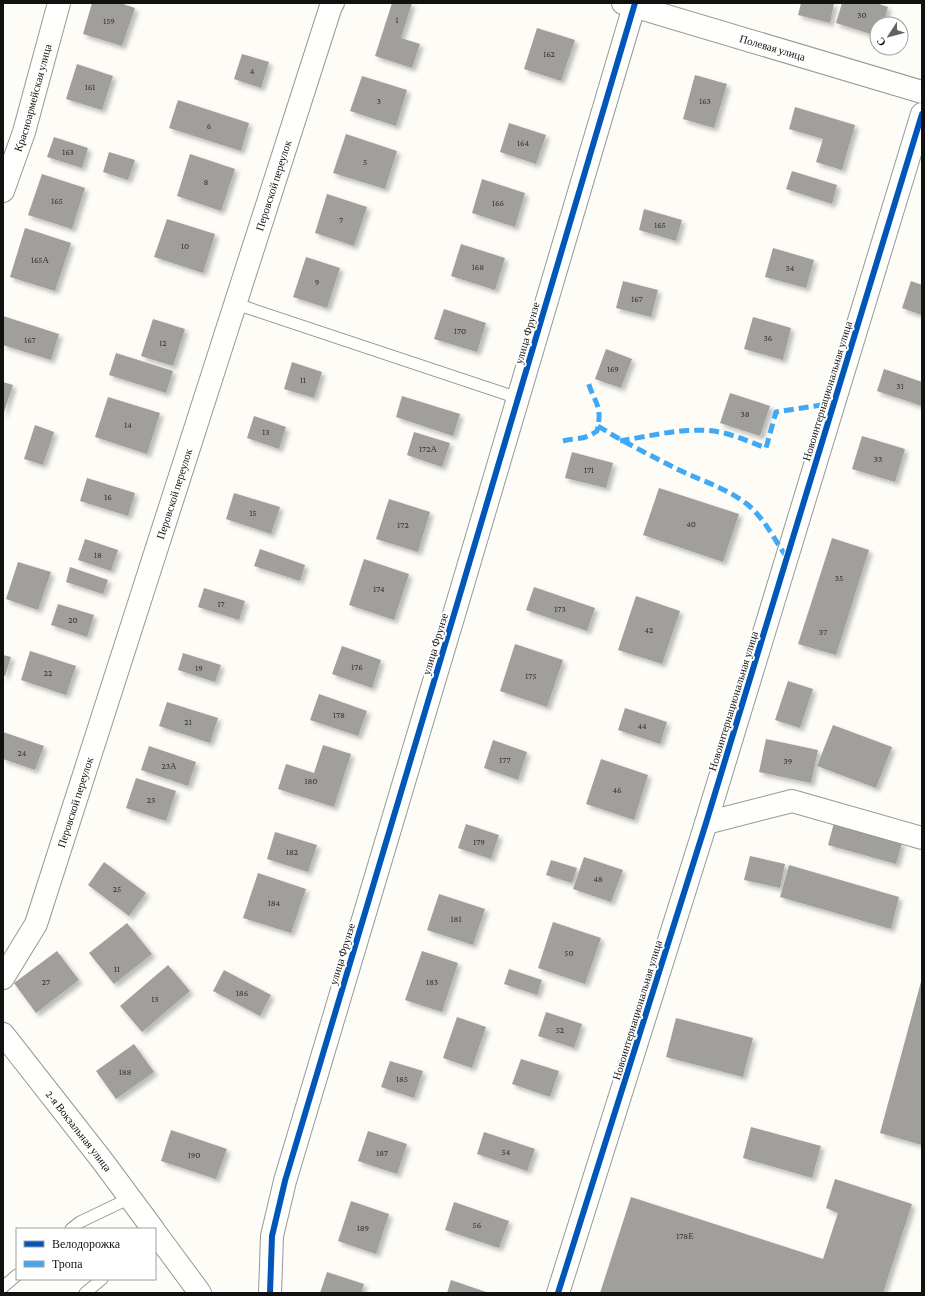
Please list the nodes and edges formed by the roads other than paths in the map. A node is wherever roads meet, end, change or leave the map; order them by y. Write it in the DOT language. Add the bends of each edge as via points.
graph roads {
  1 [pos="59,3"];
  2 [pos="334,3"];
  3 [pos="630,4"];
  4 [pos="922,92"];
  5 [pos="922,114"];
  6 [pos="3,191"];
  7 [pos="236,304"];
  8 [pos="518,398"];
  9 [pos="706,823"];
  10 [pos="922,838"];
  11 [pos="3,978"];
  12 [pos="3,1035"];
  13 [pos="130,1198"];
  14 [pos="72,1228"];
  15 [pos="152,1228"];
  16 [pos="156,1233"];
  17 [pos="16,1276"];
  18 [pos="101,1280"];
  19 [pos="3,1287"];
  20 [pos="85,1293"];
  21 [pos="200,1293"];
  22 [pos="270,1293"];
  23 [pos="558,1293"];
  1 -- 6 [label="street, Красноармейская улица" via="24,132"];
  2 -- 7 [label="street, Перовской переулок"];
  3 -- 4 [label="street, Полевая улица"];
  3 -- 8 [label="street, улица Фрунзе"];
  5 -- 9 [label="street, Новоинтернациональная улица"];
  7 -- 8 [label="lane"];
  7 -- 11 [label="street, Перовской переулок" via="36,924"];
  8 -- 22 [label="street, улица Фрунзе" via="285,1181 272,1236"];
  9 -- 10 [label="street" via="792,801"];
  9 -- 23 [label="street, Новоинтернациональная улица"];
  12 -- 13 [label="street, 2-я Вокзальная улица"];
  13 -- 14 [label="lane"];
  13 -- 15 [label="street, 2-я Вокзальная улица"];
  16 -- 21 [label="street, 2-я Вокзальная улица"];
  17 -- 19 [label="lane"];
  18 -- 20 [label="lane"];
}
